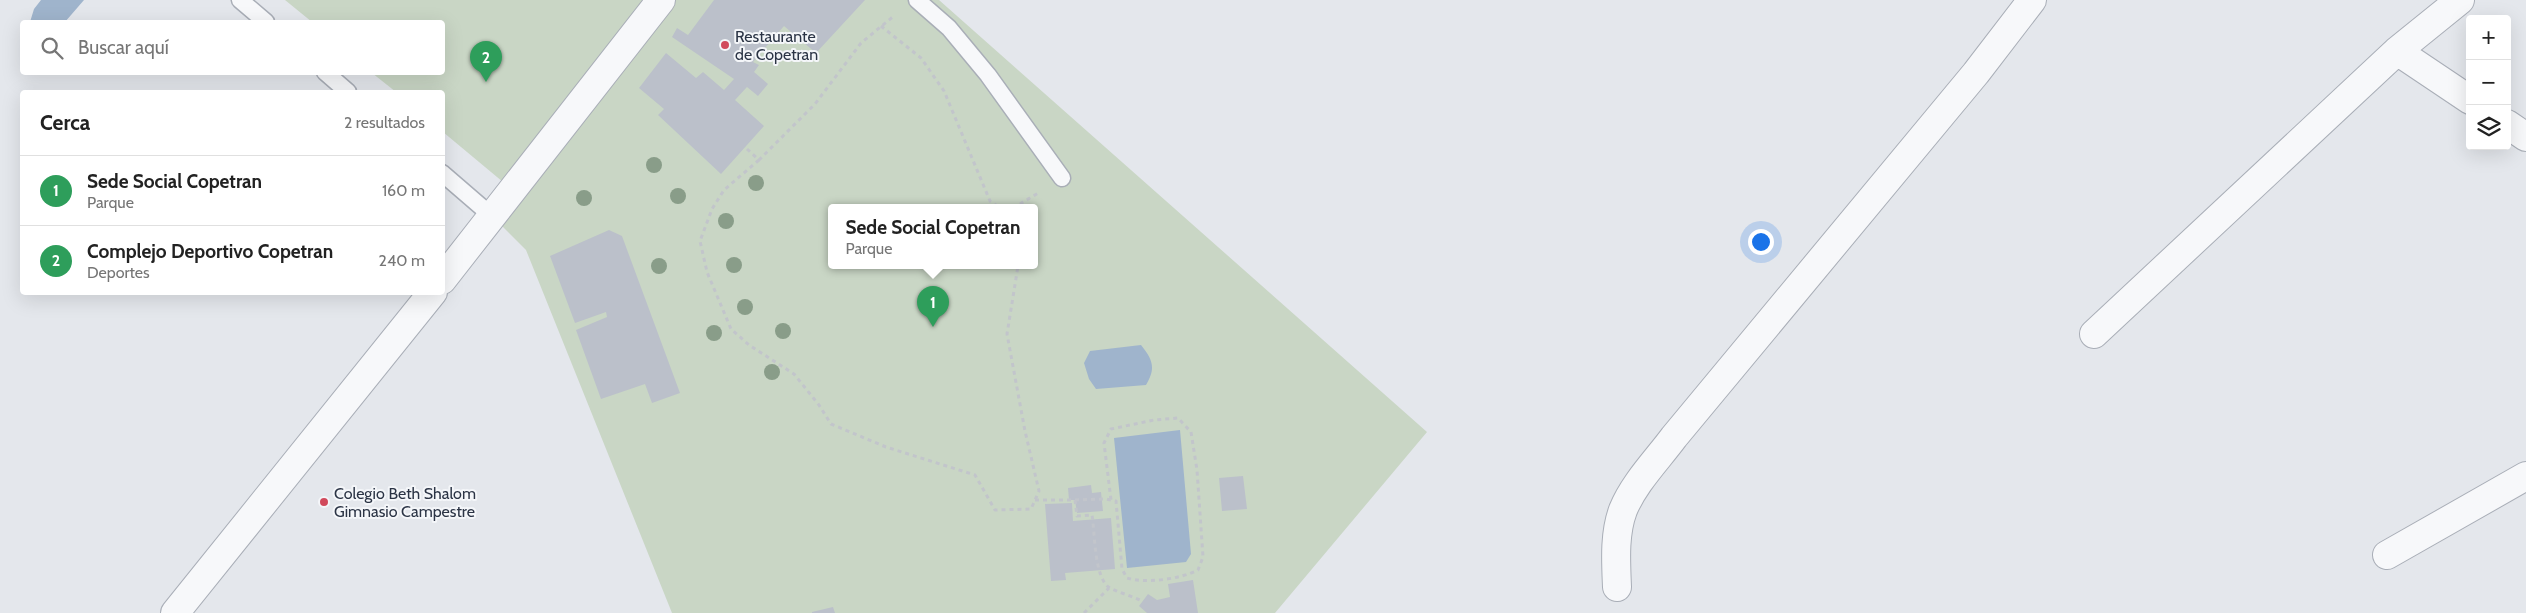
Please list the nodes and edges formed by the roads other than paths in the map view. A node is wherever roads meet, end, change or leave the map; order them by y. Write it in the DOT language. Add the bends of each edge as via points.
graph roads {
  1 [pos="240,0"];
  2 [pos="661,0"];
  3 [pos="917,0"];
  4 [pos="2032,0"];
  5 [pos="2460,0"];
  6 [pos="264,20"];
  7 [pos="2397,52"];
  8 [pos="328,75"];
  9 [pos="346,90"];
  10 [pos="2466,97"];
  11 [pos="2511,127"];
  12 [pos="2526,137"];
  13 [pos="445,176"];
  14 [pos="1062,178"];
  15 [pos="493,217"];
  16 [pos="445,276"];
  17 [pos="431,295"];
  18 [pos="2094,334"];
  19 [pos="2526,476"];
  20 [pos="2387,555"];
  21 [pos="1617,588"];
  22 [pos="175,613"];
  1 -- 6 [label="lane"];
  2 -- 15 [label="street"];
  3 -- 14 [label="lane" via="949,28 988,75"];
  4 -- 21 [label="street" via="1976,73 1634,488 1623,511 1616,543"];
  5 -- 7 [label="street"];
  7 -- 10 [label="street"];
  7 -- 18 [label="street"];
  8 -- 9 [label="lane"];
  11 -- 12 [label="street"];
  13 -- 15 [label="lane"];
  15 -- 16 [label="street"];
  17 -- 22 [label="street"];
  19 -- 20 [label="street"];
}
